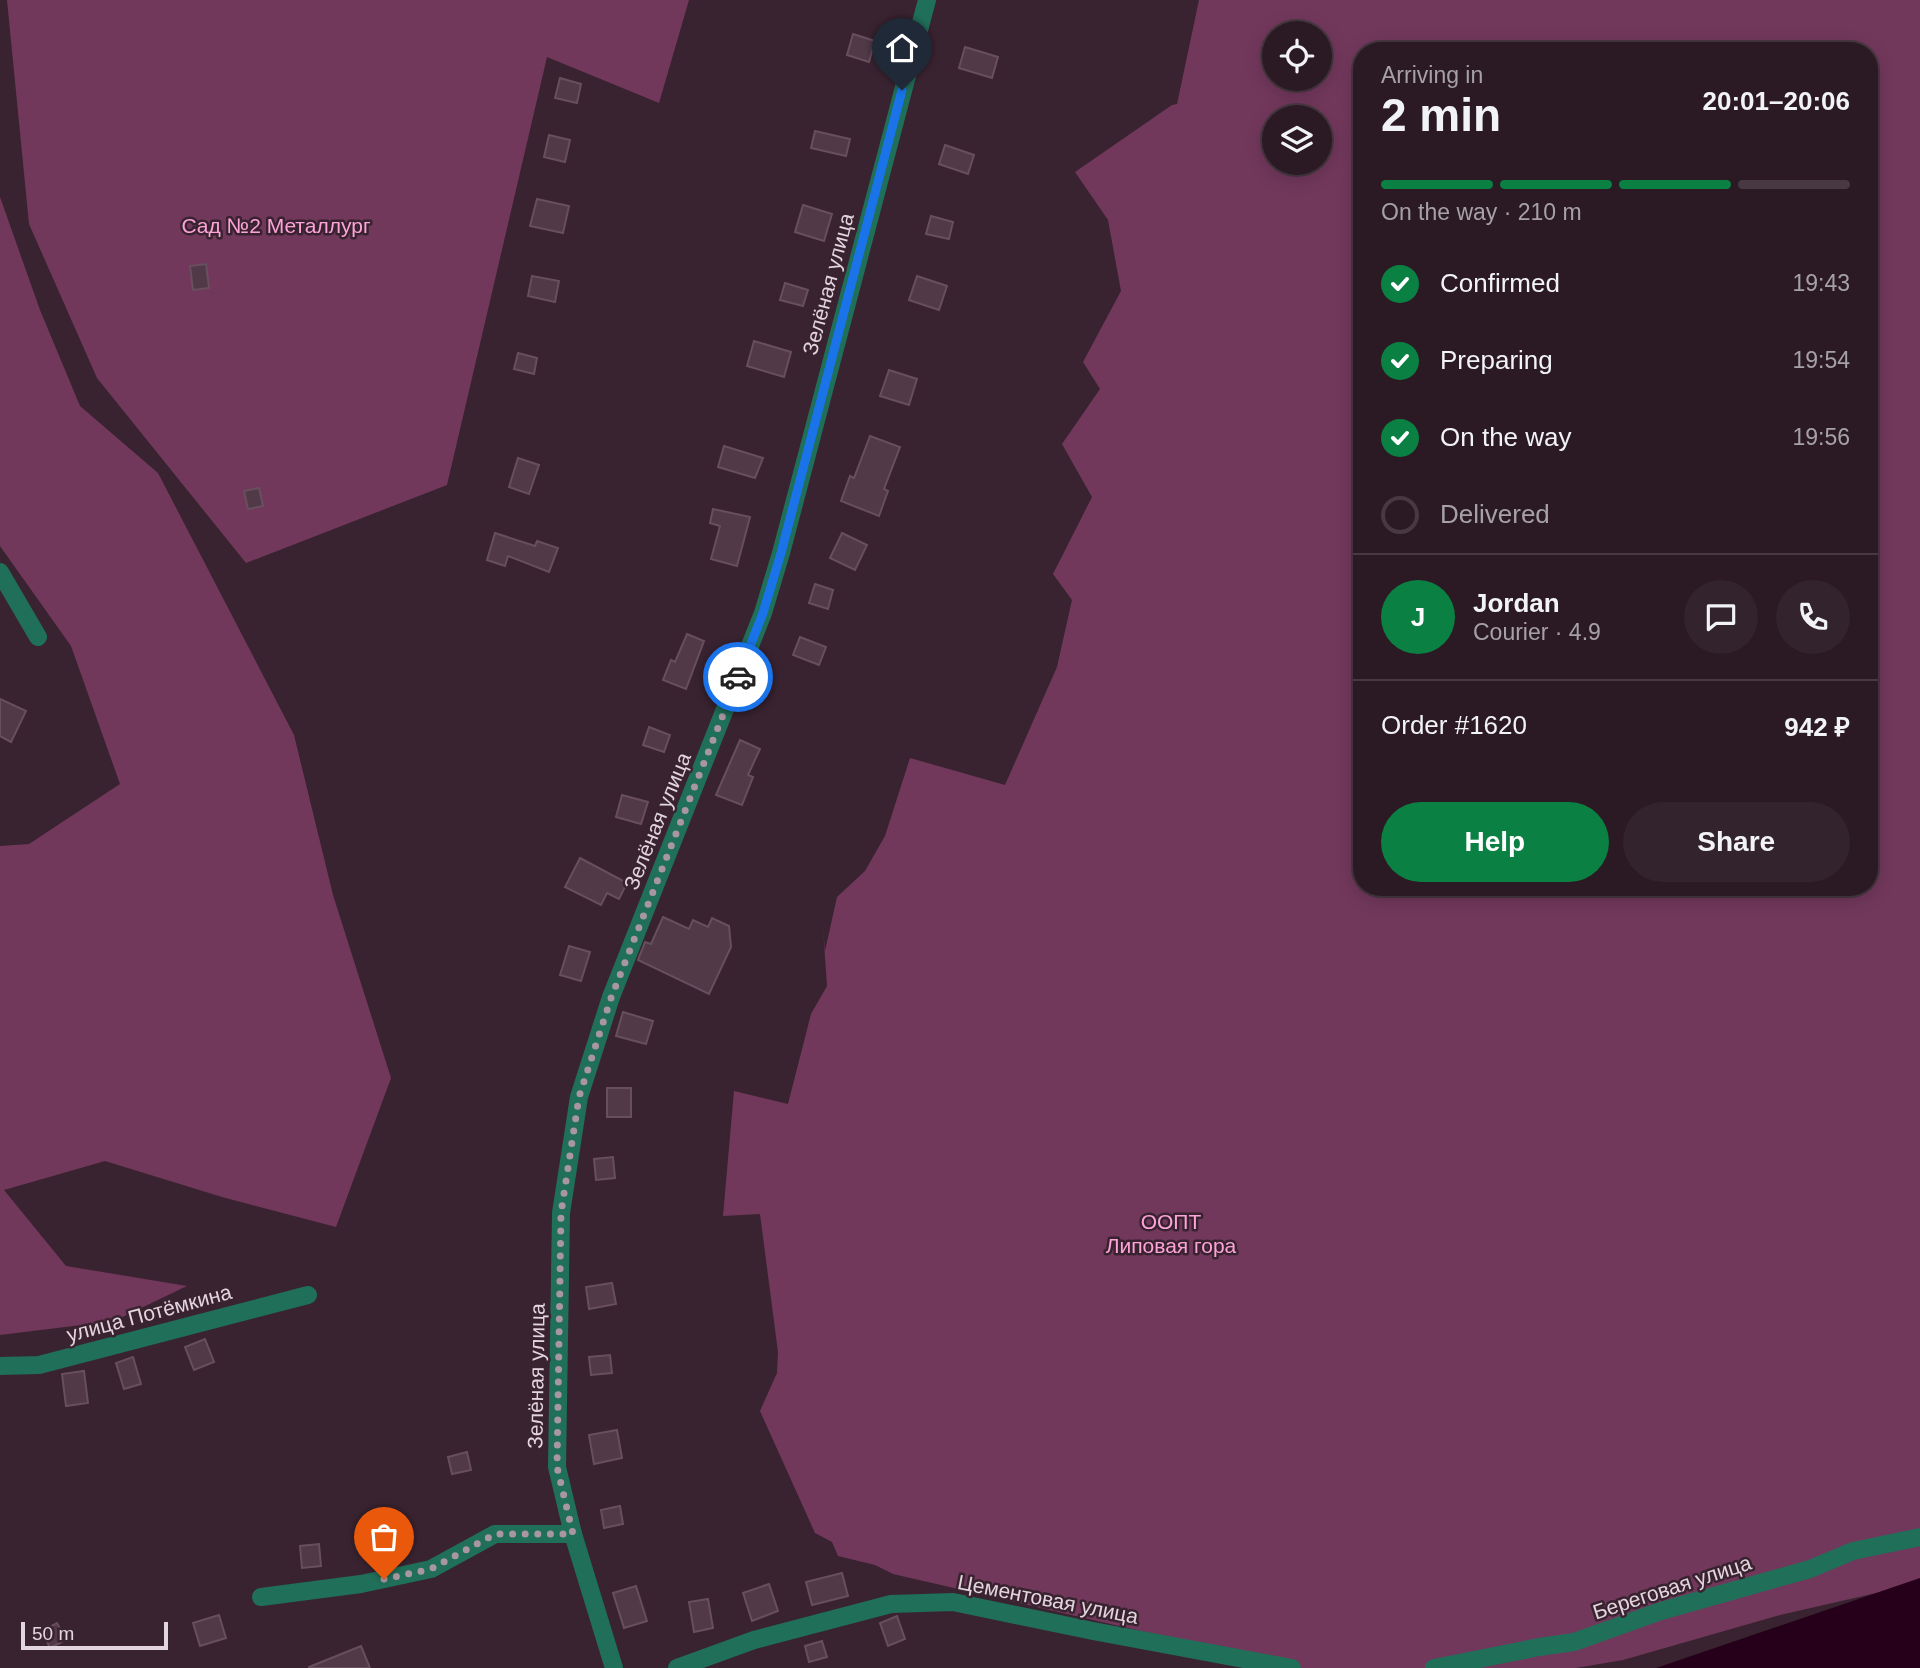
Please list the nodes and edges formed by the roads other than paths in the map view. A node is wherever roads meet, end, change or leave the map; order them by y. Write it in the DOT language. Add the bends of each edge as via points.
graph roads {
  1 [pos="926,0"];
  2 [pos="0,572"];
  3 [pos="38,637"];
  4 [pos="308,1295"];
  5 [pos="0,1366"];
  6 [pos="573,1534"];
  7 [pos="1920,1537"];
  8 [pos="261,1597"];
  9 [pos="614,1668"];
  10 [pos="677,1668"];
  11 [pos="1292,1668"];
  12 [pos="1434,1668"];
  1 -- 6 [label="street, Зелёная улица" via="763,613 611,998 579,1097 561,1213 557,1467"];
  2 -- 3 [label="street"];
  4 -- 5 [label="street, улица Потёмкина" via="39,1365"];
  6 -- 8 [label="street" via="495,1534 431,1569"];
  6 -- 9 [label="street, Зелёная улица"];
  7 -- 12 [label="street, Береговая улица" via="1853,1551 1810,1569 1661,1611 1574,1642"];
  10 -- 11 [label="street, Цементовая улица" via="754,1640 891,1604 953,1602"];
}
